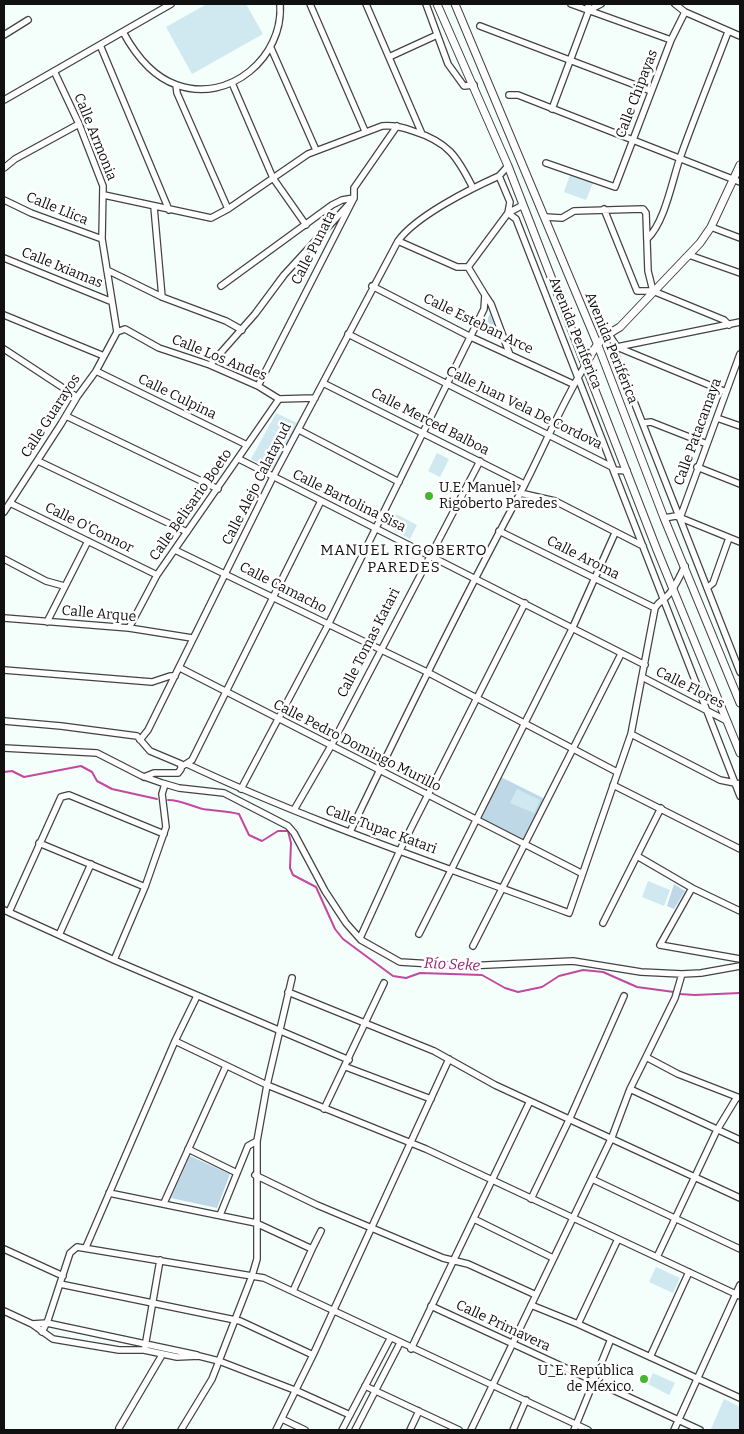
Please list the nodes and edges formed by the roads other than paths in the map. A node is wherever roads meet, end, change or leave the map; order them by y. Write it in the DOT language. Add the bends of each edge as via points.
graph roads {
  1 [pos="171,4"];
  2 [pos="310,4"];
  3 [pos="366,4"];
  4 [pos="426,4"];
  5 [pos="438,4"];
  6 [pos="455,4"];
  7 [pos="571,4"];
  8 [pos="601,4"];
  9 [pos="675,4"];
  10 [pos="282,5"];
  11 [pos="588,7"];
  12 [pos="685,12"];
  13 [pos="28,20"];
  14 [pos="480,26"];
  15 [pos="122,32"];
  16 [pos="728,32"];
  17 [pos="4,35"];
  18 [pos="437,35"];
  19 [pos="740,36"];
  20 [pos="671,40"];
  21 [pos="100,46"];
  22 [pos="271,48"];
  23 [pos="389,57"];
  24 [pos="568,59"];
  25 [pos="54,71"];
  26 [pos="232,83"];
  27 [pos="176,85"];
  28 [pos="474,85"];
  29 [pos="651,91"];
  30 [pos="509,95"];
  31 [pos="4,100"];
  32 [pos="552,108"];
  33 [pos="79,124"];
  34 [pos="397,126"];
  35 [pos="365,131"];
  36 [pos="422,134"];
  37 [pos="632,140"];
  38 [pos="316,150"];
  39 [pos="680,158"];
  40 [pos="546,163"];
  41 [pos="740,165"];
  42 [pos="508,166"];
  43 [pos="4,168"];
  44 [pos="499,176"];
  45 [pos="273,178"];
  46 [pos="738,181"];
  47 [pos="473,188"];
  48 [pos="104,195"];
  49 [pos="4,200"];
  50 [pos="353,200"];
  51 [pos="523,205"];
  52 [pos="154,207"];
  53 [pos="228,209"];
  54 [pos="604,209"];
  55 [pos="169,210"];
  56 [pos="508,213"];
  57 [pos="545,217"];
  58 [pos="306,225"];
  59 [pos="711,227"];
  60 [pos="740,238"];
  61 [pos="102,239"];
  62 [pos="647,239"];
  63 [pos="398,241"];
  64 [pos="689,255"];
  65 [pos="4,258"];
  66 [pos="468,267"];
  67 [pos="107,270"];
  68 [pos="740,273"];
  69 [pos="221,286"];
  70 [pos="372,286"];
  71 [pos="653,290"];
  72 [pos="485,295"];
  73 [pos="162,297"];
  74 [pos="110,301"];
  75 [pos="4,315"];
  76 [pos="740,322"];
  77 [pos="729,325"];
  78 [pos="242,330"];
  79 [pos="117,332"];
  80 [pos="608,333"];
  81 [pos="348,334"];
  82 [pos="471,337"];
  83 [pos="596,343"];
  84 [pos="617,347"];
  85 [pos="4,349"];
  86 [pos="740,354"];
  87 [pos="510,355"];
  88 [pos="104,356"];
  89 [pos="586,364"];
  90 [pos="210,365"];
  91 [pos="96,372"];
  92 [pos="578,376"];
  93 [pos="323,383"];
  94 [pos="447,384"];
  95 [pos="574,384"];
  96 [pos="258,386"];
  97 [pos="726,392"];
  98 [pos="76,397"];
  99 [pos="279,398"];
  100 [pos="315,398"];
  101 [pos="66,416"];
  102 [pos="717,418"];
  103 [pos="643,423"];
  104 [pos="740,426"];
  105 [pos="300,430"];
  106 [pos="424,432"];
  107 [pos="548,436"];
  108 [pos="707,444"];
  109 [pos="248,445"];
  110 [pos="239,458"];
  111 [pos="38,461"];
  112 [pos="480,461"];
  113 [pos="697,468"];
  114 [pos="614,470"];
  115 [pos="627,471"];
  116 [pos="274,477"];
  117 [pos="399,482"];
  118 [pos="524,484"];
  119 [pos="740,484"];
  120 [pos="218,489"];
  121 [pos="520,492"];
  122 [pos="321,502"];
  123 [pos="6,508"];
  124 [pos="664,518"];
  125 [pos="680,518"];
  126 [pos="375,529"];
  127 [pos="499,531"];
  128 [pos="187,532"];
  129 [pos="615,534"];
  130 [pos="729,538"];
  131 [pos="88,541"];
  132 [pos="740,542"];
  133 [pos="643,546"];
  134 [pos="175,550"];
  135 [pos="430,555"];
  136 [pos="4,559"];
  137 [pos="685,566"];
  138 [pos="226,573"];
  139 [pos="157,575"];
  140 [pos="474,578"];
  141 [pos="596,579"];
  142 [pos="64,586"];
  143 [pos="674,588"];
  144 [pos="707,588"];
  145 [pos="275,596"];
  146 [pos="664,599"];
  147 [pos="525,603"];
  148 [pos="655,608"];
  149 [pos="4,618"];
  150 [pos="46,622"];
  151 [pos="328,625"];
  152 [pos="129,628"];
  153 [pos="572,629"];
  154 [pos="192,638"];
  155 [pos="380,649"];
  156 [pos="621,654"];
  157 [pos="737,658"];
  158 [pos="645,665"];
  159 [pos="180,668"];
  160 [pos="4,670"];
  161 [pos="740,672"];
  162 [pos="429,673"];
  163 [pos="175,676"];
  164 [pos="642,677"];
  165 [pos="227,693"];
  166 [pos="478,699"];
  167 [pos="740,703"];
  168 [pos="708,711"];
  169 [pos="279,720"];
  170 [pos="4,721"];
  171 [pos="727,721"];
  172 [pos="525,724"];
  173 [pos="631,734"];
  174 [pos="140,740"];
  175 [pos="331,746"];
  176 [pos="4,748"];
  177 [pos="573,749"];
  178 [pos="740,753"];
  179 [pos="187,764"];
  180 [pos="181,767"];
  181 [pos="380,770"];
  182 [pos="618,772"];
  183 [pos="144,777"];
  184 [pos="165,784"];
  185 [pos="738,784"];
  186 [pos="613,785"];
  187 [pos="241,789"];
  188 [pos="428,796"];
  189 [pos="740,796"];
  190 [pos="661,808"];
  191 [pos="294,810"];
  192 [pos="477,819"];
  193 [pos="350,832"];
  194 [pos="164,834"];
  195 [pos="39,843"];
  196 [pos="524,845"];
  197 [pos="740,849"];
  198 [pos="400,850"];
  199 [pos="638,856"];
  200 [pos="91,864"];
  201 [pos="452,870"];
  202 [pos="581,873"];
  203 [pos="145,887"];
  204 [pos="502,888"];
  205 [pos="692,888"];
  206 [pos="6,911"];
  207 [pos="740,911"];
  208 [pos="603,922"];
  209 [pos="420,934"];
  210 [pos="59,935"];
  211 [pos="360,938"];
  212 [pos="473,946"];
  213 [pos="740,959"];
  214 [pos="114,960"];
  215 [pos="740,966"];
  216 [pos="682,974"];
  217 [pos="292,978"];
  218 [pos="384,983"];
  219 [pos="288,992"];
  220 [pos="197,996"];
  221 [pos="624,996"];
  222 [pos="366,1024"];
  223 [pos="279,1031"];
  224 [pos="175,1042"];
  225 [pos="646,1057"];
  226 [pos="450,1059"];
  227 [pos="349,1060"];
  228 [pos="226,1066"];
  229 [pos="346,1067"];
  230 [pos="267,1085"];
  231 [pos="630,1089"];
  232 [pos="739,1097"];
  233 [pos="431,1099"];
  234 [pos="530,1101"];
  235 [pos="324,1109"];
  236 [pos="570,1118"];
  237 [pos="717,1130"];
  238 [pos="612,1137"];
  239 [pos="740,1140"];
  240 [pos="257,1141"];
  241 [pos="411,1142"];
  242 [pos="188,1149"];
  243 [pos="237,1172"];
  244 [pos="255,1175"];
  245 [pos="694,1175"];
  246 [pos="592,1179"];
  247 [pos="493,1181"];
  248 [pos="109,1193"];
  249 [pos="740,1198"];
  250 [pos="531,1199"];
  251 [pos="164,1203"];
  252 [pos="220,1215"];
  253 [pos="572,1218"];
  254 [pos="675,1218"];
  255 [pos="474,1219"];
  256 [pos="256,1223"];
  257 [pos="372,1228"];
  258 [pos="321,1231"];
  259 [pos="618,1240"];
  260 [pos="86,1247"];
  261 [pos="4,1249"];
  262 [pos="312,1249"];
  263 [pos="740,1249"];
  264 [pos="657,1257"];
  265 [pos="552,1258"];
  266 [pos="160,1260"];
  267 [pos="453,1261"];
  268 [pos="689,1272"];
  269 [pos="63,1276"];
  270 [pos="252,1276"];
  271 [pos="60,1284"];
  272 [pos="740,1285"];
  273 [pos="293,1291"];
  274 [pos="738,1295"];
  275 [pos="536,1296"];
  276 [pos="153,1302"];
  277 [pos="531,1305"];
  278 [pos="431,1306"];
  279 [pos="4,1311"];
  280 [pos="333,1312"];
  281 [pos="234,1320"];
  282 [pos="47,1323"];
  283 [pos="32,1324"];
  284 [pos="578,1324"];
  285 [pos="42,1332"];
  286 [pos="390,1339"];
  287 [pos="611,1339"];
  288 [pos="145,1343"];
  289 [pos="400,1344"];
  290 [pos="513,1346"];
  291 [pos="411,1349"];
  292 [pos="144,1350"];
  293 [pos="162,1355"];
  294 [pos="314,1355"];
  295 [pos="199,1356"];
  296 [pos="650,1357"];
  297 [pos="219,1361"];
  298 [pos="698,1379"];
  299 [pos="593,1382"];
  300 [pos="494,1385"];
  301 [pos="365,1386"];
  302 [pos="374,1390"];
  303 [pos="740,1390"];
  304 [pos="297,1391"];
  305 [pos="739,1398"];
  306 [pos="526,1400"];
  307 [pos="419,1411"];
  308 [pos="350,1415"];
  309 [pos="282,1419"];
  310 [pos="678,1420"];
  311 [pos="575,1427"];
  312 [pos="119,1428"];
  313 [pos="181,1430"];
  314 [pos="276,1430"];
  315 [pos="305,1430"];
  316 [pos="342,1430"];
  317 [pos="355,1430"];
  318 [pos="410,1430"];
  319 [pos="459,1430"];
  320 [pos="471,1430"];
  321 [pos="513,1430"];
  322 [pos="588,1430"];
  323 [pos="674,1430"];
  324 [pos="700,1430"];
  1 -- 15 [label="street"];
  2 -- 35 [label="street"];
  3 -- 23 [label="street"];
  4 -- 18 [label="street"];
  5 -- 28 [label="street, Avenida Periférica"];
  6 -- 57 [label="street, Avenida Periférica"];
  7 -- 11 [label="street"];
  8 -- 11 [label="street"];
  9 -- 12 [label="street"];
  10 -- 22 [label="street"];
  11 -- 20 [label="street"];
  11 -- 24 [label="street"];
  12 -- 16 [label="street"];
  12 -- 20 [label="street, Calle Chipayas"];
  13 -- 17 [label="street"];
  14 -- 24 [label="street"];
  15 -- 21 [label="street"];
  15 -- 27 [label="street" via="143,62"];
  16 -- 19 [label="street"];
  16 -- 39 [label="street"];
  18 -- 23 [label="street"];
  18 -- 28 [label="street" via="454,75 464,86"];
  20 -- 29 [label="street, Calle Chipayas"];
  21 -- 25 [label="street"];
  21 -- 55 [label="street"];
  22 -- 26 [label="street" via="260,63"];
  22 -- 38 [label="street"];
  23 -- 36 [label="street"];
  24 -- 29 [label="street"];
  24 -- 32 [label="street"];
  25 -- 31 [label="street"];
  25 -- 33 [label="street, Calle Armonia"];
  26 -- 27 [label="street" via="204,89"];
  26 -- 45 [label="street"];
  27 -- 53 [label="street"];
  28 -- 42 [label="street, Avenida Periférica"];
  29 -- 37 [label="street, Calle Chipayas"];
  30 -- 32 [label="street" via="518,95"];
  32 -- 37 [label="street"];
  33 -- 43 [label="street"];
  33 -- 48 [label="street, Calle Armonia"];
  34 -- 35 [label="street"];
  34 -- 36 [label="street"];
  34 -- 50 [label="street, Calle Punata" via="357,181"];
  35 -- 38 [label="street"];
  36 -- 47 [label="street" via="450,149"];
  37 -- 39 [label="street"];
  37 -- 40 [label="street, Calle Chipayas" via="614,187"];
  38 -- 45 [label="street"];
  39 -- 46 [label="street"];
  39 -- 62 [label="street" via="666,203"];
  41 -- 46 [label="street"];
  42 -- 44 [label="street"];
  42 -- 51 [label="street, Avenida Periférica"];
  44 -- 47 [label="street, Calle Alejo Calatayud"];
  44 -- 56 [label="street" via="510,202"];
  45 -- 53 [label="street"];
  45 -- 58 [label="street"];
  46 -- 59 [label="street"];
  47 -- 63 [label="street, Calle Alejo Calatayud" via="406,230"];
  48 -- 52 [label="street"];
  48 -- 61 [label="street, Calle Armonia"];
  49 -- 61 [label="street, Calle Llica" via="47,220"];
  50 -- 58 [label="street" via="342,200 332,205"];
  50 -- 78 [label="street" via="284,274"];
  50 -- 96 [label="street, Calle Punata"];
  51 -- 56 [label="street"];
  51 -- 89 [label="street, Avenida Periférica"];
  52 -- 55 [label="street"];
  52 -- 73 [label="street"];
  53 -- 55 [label="street" via="211,218"];
  54 -- 57 [label="street" via="574,211 562,218"];
  54 -- 62 [label="street" via="643,209"];
  54 -- 71 [label="street" via="637,291"];
  56 -- 66 [label="street"];
  56 -- 92 [label="street, Avenida Periferica" via="516,218"];
  57 -- 83 [label="street, Avenida Periférica"];
  58 -- 69 [label="street"];
  59 -- 60 [label="street"];
  59 -- 64 [label="street"];
  61 -- 67 [label="street, Calle Armonia"];
  62 -- 71 [label="street" via="648,271"];
  63 -- 66 [label="street" via="457,267"];
  63 -- 70 [label="street, Calle Alejo Calatayud"];
  64 -- 68 [label="street"];
  64 -- 71 [label="street"];
  65 -- 74 [label="street, Calle Ixiamas"];
  66 -- 72 [label="street"];
  67 -- 73 [label="street"];
  67 -- 74 [label="street, Calle Armonia"];
  70 -- 81 [label="street, Calle Alejo Calatayud"];
  70 -- 82 [label="street, Calle Esteban Arce"];
  71 -- 77 [label="street"];
  71 -- 80 [label="street" via="620,327"];
  72 -- 82 [label="street" via="484,309"];
  72 -- 87 [label="street"];
  73 -- 78 [label="street"];
  74 -- 79 [label="street, Calle Armonia"];
  75 -- 88 [label="street"];
  76 -- 77 [label="street"];
  77 -- 84 [label="street"];
  78 -- 90 [label="street"];
  79 -- 88 [label="street, Calle Guarayos"];
  79 -- 90 [label="street, Calle Los Andes" via="125,329 159,348"];
  80 -- 83 [label="street"];
  80 -- 84 [label="street"];
  81 -- 93 [label="street, Calle Alejo Calatayud"];
  81 -- 94 [label="street, Calle Juan Vela De Cordova"];
  82 -- 87 [label="street, Calle Esteban Arce"];
  82 -- 94 [label="street"];
  83 -- 89 [label="street"];
  83 -- 124 [label="street, Avenida Periférica"];
  84 -- 97 [label="street"];
  84 -- 103 [label="street" via="615,353"];
  85 -- 98 [label="street"];
  86 -- 97 [label="street, Calle Patacamaya"];
  87 -- 95 [label="street, Calle Esteban Arce"];
  88 -- 91 [label="street, Calle Guarayos"];
  89 -- 92 [label="street"];
  89 -- 115 [label="street, Avenida Periférica"];
  90 -- 96 [label="street, Calle Los Andes"];
  91 -- 98 [label="street, Calle Guarayos"];
  91 -- 109 [label="street, Calle Culpina"];
  92 -- 95 [label="street"];
  92 -- 114 [label="street, Avenida Periferica"];
  93 -- 100 [label="street, Calle Alejo Calatayud"];
  93 -- 106 [label="street, Calle Merced Balboa"];
  94 -- 106 [label="street"];
  94 -- 107 [label="street, Calle Juan Vela De Cordova"];
  95 -- 107 [label="street"];
  96 -- 99 [label="street, Calle Los Andes"];
  97 -- 102 [label="street, Calle Patacamaya"];
  98 -- 101 [label="street, Calle Guarayos"];
  99 -- 100 [label="street, Calle Los Andes"];
  99 -- 109 [label="street, Calle Belisario Boeto"];
  100 -- 105 [label="street, Calle Alejo Calatayud"];
  101 -- 111 [label="street, Calle Guarayos"];
  101 -- 120 [label="street"];
  102 -- 104 [label="street"];
  102 -- 108 [label="street, Calle Patacamaya"];
  103 -- 108 [label="street" via="651,422"];
  103 -- 125 [label="street"];
  105 -- 116 [label="street, Calle Alejo Calatayud"];
  105 -- 117 [label="street"];
  106 -- 112 [label="street, Calle Merced Balboa"];
  106 -- 117 [label="street"];
  107 -- 114 [label="street, Calle Juan Vela De Cordova" via="604,461"];
  107 -- 118 [label="street"];
  108 -- 113 [label="street, Calle Patacamaya"];
  109 -- 110 [label="street, Calle Belisario Boeto"];
  110 -- 116 [label="street, Calle Bartolina Sisa"];
  110 -- 120 [label="street, Calle Belisario Boeto"];
  111 -- 123 [label="street, Calle Guarayos"];
  111 -- 128 [label="street"];
  112 -- 118 [label="street, Calle Merced Balboa"];
  112 -- 135 [label="street, Calle Tomas Katari"];
  113 -- 119 [label="street"];
  113 -- 125 [label="street, Calle Patacamaya"];
  114 -- 115 [label="street"];
  114 -- 133 [label="street"];
  115 -- 143 [label="street, Avenida Periférica"];
  116 -- 122 [label="street, Calle Bartolina Sisa"];
  116 -- 138 [label="street, Calle Alejo Calatayud"];
  117 -- 126 [label="street"];
  118 -- 121 [label="street"];
  120 -- 128 [label="street, Calle Belisario Boeto"];
  121 -- 127 [label="street"];
  121 -- 129 [label="street" via="555,501"];
  122 -- 126 [label="street, Calle Bartolina Sisa"];
  122 -- 145 [label="street"];
  123 -- 131 [label="street, Calle O'Connor"];
  124 -- 125 [label="street"];
  124 -- 137 [label="street, Avenida Periférica"];
  125 -- 130 [label="street"];
  125 -- 144 [label="street"];
  126 -- 135 [label="street, Calle Bartolina Sisa"];
  126 -- 151 [label="street"];
  127 -- 140 [label="street"];
  127 -- 141 [label="street, Calle Aroma"];
  128 -- 134 [label="street, Calle Belisario Boeto"];
  129 -- 133 [label="street"];
  129 -- 141 [label="street"];
  130 -- 132 [label="street"];
  130 -- 144 [label="street" via="713,583"];
  131 -- 139 [label="street, Calle O'Connor"];
  131 -- 142 [label="street"];
  133 -- 146 [label="street"];
  134 -- 138 [label="street, Calle Camacho"];
  134 -- 139 [label="street, Calle Belisario Boeto"];
  135 -- 140 [label="street, Calle Bartolina Sisa"];
  135 -- 155 [label="street, Calle Tomas Katari"];
  136 -- 142 [label="street" via="46,581"];
  137 -- 143 [label="street"];
  137 -- 167 [label="street, Avenida Periférica"];
  138 -- 145 [label="street, Calle Camacho"];
  138 -- 154 [label="street, Calle Alejo Calatayud"];
  139 -- 152 [label="street, Calle Belisario Boeto"];
  140 -- 147 [label="street, Calle Bartolina Sisa"];
  140 -- 162 [label="street"];
  141 -- 148 [label="street, Calle Aroma"];
  141 -- 153 [label="street"];
  142 -- 150 [label="street"];
  143 -- 146 [label="street"];
  143 -- 171 [label="street"];
  144 -- 157 [label="street"];
  145 -- 151 [label="street, Calle Camacho"];
  145 -- 165 [label="street"];
  146 -- 148 [label="street"];
  146 -- 168 [label="street"];
  147 -- 153 [label="street, Calle Bartolina Sisa"];
  147 -- 166 [label="street"];
  148 -- 158 [label="street"];
  149 -- 150 [label="street, Calle Arque"];
  150 -- 152 [label="street, Calle Arque"];
  151 -- 155 [label="street, Calle Camacho"];
  151 -- 169 [label="street"];
  152 -- 154 [label="street, Calle Arque"];
  153 -- 156 [label="street, Calle Bartolina Sisa"];
  153 -- 172 [label="street"];
  154 -- 159 [label="street, Calle Alejo Calatayud"];
  155 -- 162 [label="street"];
  155 -- 175 [label="street, Calle Tomas Katari"];
  156 -- 158 [label="street, Calle Bartolina Sisa"];
  156 -- 177 [label="street"];
  157 -- 161 [label="street"];
  158 -- 164 [label="street"];
  159 -- 163 [label="street, Calle Alejo Calatayud"];
  159 -- 165 [label="street, Calle Pedro Domingo Murillo"];
  160 -- 163 [label="street" via="152,682"];
  162 -- 166 [label="street"];
  162 -- 181 [label="street"];
  163 -- 174 [label="street, Calle Alejo Calatayud"];
  164 -- 168 [label="street, Calle Flores"];
  164 -- 173 [label="street"];
  165 -- 169 [label="street, Calle Pedro Domingo Murillo"];
  165 -- 179 [label="street"];
  166 -- 172 [label="street"];
  166 -- 188 [label="street"];
  168 -- 171 [label="street, Calle Flores"];
  168 -- 185 [label="street"];
  169 -- 175 [label="street, Calle Pedro Domingo Murillo"];
  169 -- 187 [label="street"];
  170 -- 174 [label="street" via="137,736"];
  171 -- 178 [label="street"];
  172 -- 177 [label="street"];
  172 -- 192 [label="street"];
  173 -- 182 [label="street"];
  173 -- 185 [label="street" via="720,780"];
  174 -- 180 [label="street" via="150,751 176,760"];
  175 -- 181 [label="street, Calle Pedro Domingo Murillo"];
  175 -- 191 [label="street, Calle Tomas Katari"];
  176 -- 183 [label="street" via="97,752"];
  177 -- 182 [label="street"];
  177 -- 196 [label="street"];
  179 -- 180 [label="street"];
  179 -- 187 [label="street, Calle Tupac Katari"];
  180 -- 183 [label="street" via="178,773 154,773"];
  181 -- 188 [label="street, Calle Pedro Domingo Murillo"];
  181 -- 193 [label="street"];
  182 -- 186 [label="street"];
  183 -- 184 [label="street"];
  184 -- 194 [label="street" via="162,794"];
  184 -- 211 [label="street" via="224,793 288,826 346,924"];
  185 -- 189 [label="street"];
  186 -- 190 [label="street"];
  186 -- 202 [label="street"];
  187 -- 191 [label="street, Calle Tupac Katari"];
  188 -- 192 [label="street, Calle Pedro Domingo Murillo"];
  188 -- 198 [label="street"];
  190 -- 197 [label="street"];
  190 -- 199 [label="street"];
  191 -- 193 [label="street, Calle Tupac Katari"];
  192 -- 196 [label="street, Calle Pedro Domingo Murillo"];
  192 -- 201 [label="street"];
  193 -- 198 [label="street, Calle Tupac Katari"];
  194 -- 195 [label="street" via="69,795 59,799"];
  194 -- 203 [label="street"];
  195 -- 200 [label="street"];
  195 -- 206 [label="street"];
  196 -- 202 [label="street, Calle Pedro Domingo Murillo"];
  196 -- 204 [label="street"];
  198 -- 201 [label="street, Calle Tupac Katari"];
  198 -- 211 [label="street"];
  199 -- 205 [label="street"];
  199 -- 208 [label="street"];
  200 -- 203 [label="street"];
  200 -- 210 [label="street"];
  201 -- 204 [label="street, Calle Tupac Katari"];
  201 -- 209 [label="street"];
  202 -- 204 [label="street, Calle Tupac Katari" via="568,913"];
  203 -- 214 [label="street"];
  204 -- 212 [label="street"];
  205 -- 207 [label="street"];
  205 -- 213 [label="street" via="660,945"];
  206 -- 210 [label="street"];
  210 -- 214 [label="street"];
  211 -- 216 [label="street" via="392,959 419,965 516,965 573,961 641,972"];
  214 -- 220 [label="street"];
  215 -- 216 [label="street"];
  216 -- 225 [label="street" via="675,998"];
  217 -- 219 [label="street"];
  218 -- 222 [label="street"];
  219 -- 222 [label="street"];
  219 -- 223 [label="street"];
  220 -- 223 [label="street"];
  220 -- 224 [label="street"];
  221 -- 236 [label="street"];
  222 -- 226 [label="street"];
  222 -- 227 [label="street"];
  223 -- 227 [label="street"];
  223 -- 230 [label="street"];
  224 -- 228 [label="street"];
  224 -- 248 [label="street"];
  225 -- 231 [label="street"];
  225 -- 232 [label="street"];
  226 -- 233 [label="street"];
  226 -- 234 [label="street"];
  227 -- 229 [label="street"];
  228 -- 230 [label="street"];
  228 -- 242 [label="street"];
  229 -- 233 [label="street"];
  229 -- 235 [label="street"];
  230 -- 235 [label="street"];
  230 -- 240 [label="street"];
  231 -- 237 [label="street"];
  231 -- 238 [label="street"];
  232 -- 237 [label="street"];
  233 -- 241 [label="street"];
  234 -- 236 [label="street"];
  234 -- 247 [label="street"];
  235 -- 241 [label="street"];
  236 -- 238 [label="street"];
  236 -- 250 [label="street"];
  237 -- 239 [label="street"];
  237 -- 245 [label="street"];
  238 -- 245 [label="street"];
  238 -- 246 [label="street"];
  240 -- 243 [label="street" via="250,1143"];
  240 -- 244 [label="street"];
  241 -- 247 [label="street"];
  241 -- 257 [label="street"];
  242 -- 243 [label="street"];
  242 -- 251 [label="street"];
  243 -- 252 [label="street"];
  244 -- 256 [label="street"];
  244 -- 257 [label="street"];
  245 -- 249 [label="street"];
  245 -- 254 [label="street"];
  246 -- 253 [label="street"];
  246 -- 254 [label="street"];
  247 -- 250 [label="street"];
  247 -- 255 [label="street"];
  248 -- 251 [label="street"];
  248 -- 260 [label="street"];
  250 -- 253 [label="street"];
  251 -- 252 [label="street"];
  252 -- 256 [label="street"];
  253 -- 259 [label="street"];
  253 -- 265 [label="street"];
  254 -- 263 [label="street"];
  254 -- 264 [label="street"];
  255 -- 265 [label="street"];
  255 -- 267 [label="street"];
  256 -- 262 [label="street"];
  256 -- 270 [label="street" via="257,1259"];
  257 -- 267 [label="street"];
  257 -- 280 [label="street"];
  258 -- 262 [label="street"];
  259 -- 264 [label="street"];
  259 -- 284 [label="street"];
  260 -- 266 [label="street"];
  260 -- 269 [label="street" via="77,1247 70,1253"];
  261 -- 269 [label="street"];
  262 -- 273 [label="street"];
  264 -- 268 [label="street"];
  265 -- 275 [label="street"];
  266 -- 270 [label="street"];
  266 -- 276 [label="street"];
  267 -- 275 [label="street" via="468,1264"];
  267 -- 278 [label="street"];
  268 -- 274 [label="street"];
  268 -- 296 [label="street"];
  269 -- 271 [label="street"];
  270 -- 273 [label="street"];
  270 -- 281 [label="street"];
  271 -- 276 [label="street"];
  271 -- 282 [label="street"];
  272 -- 274 [label="street"];
  273 -- 280 [label="street"];
  274 -- 298 [label="street"];
  275 -- 277 [label="street"];
  276 -- 281 [label="street"];
  276 -- 288 [label="street"];
  277 -- 284 [label="street"];
  277 -- 290 [label="street"];
  278 -- 290 [label="street, Calle Primavera"];
  278 -- 291 [label="street"];
  279 -- 283 [label="street"];
  280 -- 286 [label="street"];
  280 -- 294 [label="street"];
  281 -- 294 [label="street"];
  281 -- 297 [label="street"];
  282 -- 283 [label="street"];
  282 -- 285 [label="street"];
  282 -- 288 [label="street"];
  283 -- 285 [label="street"];
  284 -- 287 [label="street"];
  285 -- 292 [label="street" via="53,1339 120,1350"];
  286 -- 289 [label="street"];
  286 -- 301 [label="street"];
  287 -- 296 [label="street"];
  287 -- 299 [label="street"];
  288 -- 292 [label="street"];
  288 -- 295 [label="street"];
  289 -- 291 [label="street"];
  289 -- 302 [label="street"];
  290 -- 299 [label="street, Calle Primavera"];
  290 -- 300 [label="street"];
  291 -- 300 [label="street"];
  292 -- 293 [label="street"];
  293 -- 295 [label="street"];
  293 -- 312 [label="street"];
  294 -- 304 [label="street"];
  295 -- 297 [label="street"];
  296 -- 298 [label="street"];
  297 -- 304 [label="street"];
  297 -- 313 [label="street" via="212,1379"];
  298 -- 305 [label="street"];
  298 -- 310 [label="street"];
  299 -- 310 [label="street, Calle Primavera"];
  299 -- 311 [label="street"];
  300 -- 306 [label="street"];
  300 -- 320 [label="street"];
  301 -- 302 [label="street"];
  301 -- 308 [label="street"];
  302 -- 307 [label="street"];
  302 -- 317 [label="street"];
  303 -- 305 [label="street"];
  304 -- 308 [label="street"];
  304 -- 309 [label="street"];
  306 -- 311 [label="street"];
  306 -- 321 [label="street"];
  307 -- 318 [label="street"];
  307 -- 319 [label="street"];
  308 -- 316 [label="street"];
  309 -- 314 [label="street"];
  309 -- 315 [label="street"];
  310 -- 323 [label="street"];
  310 -- 324 [label="street, Calle Primavera"];
  311 -- 322 [label="street"];
}
